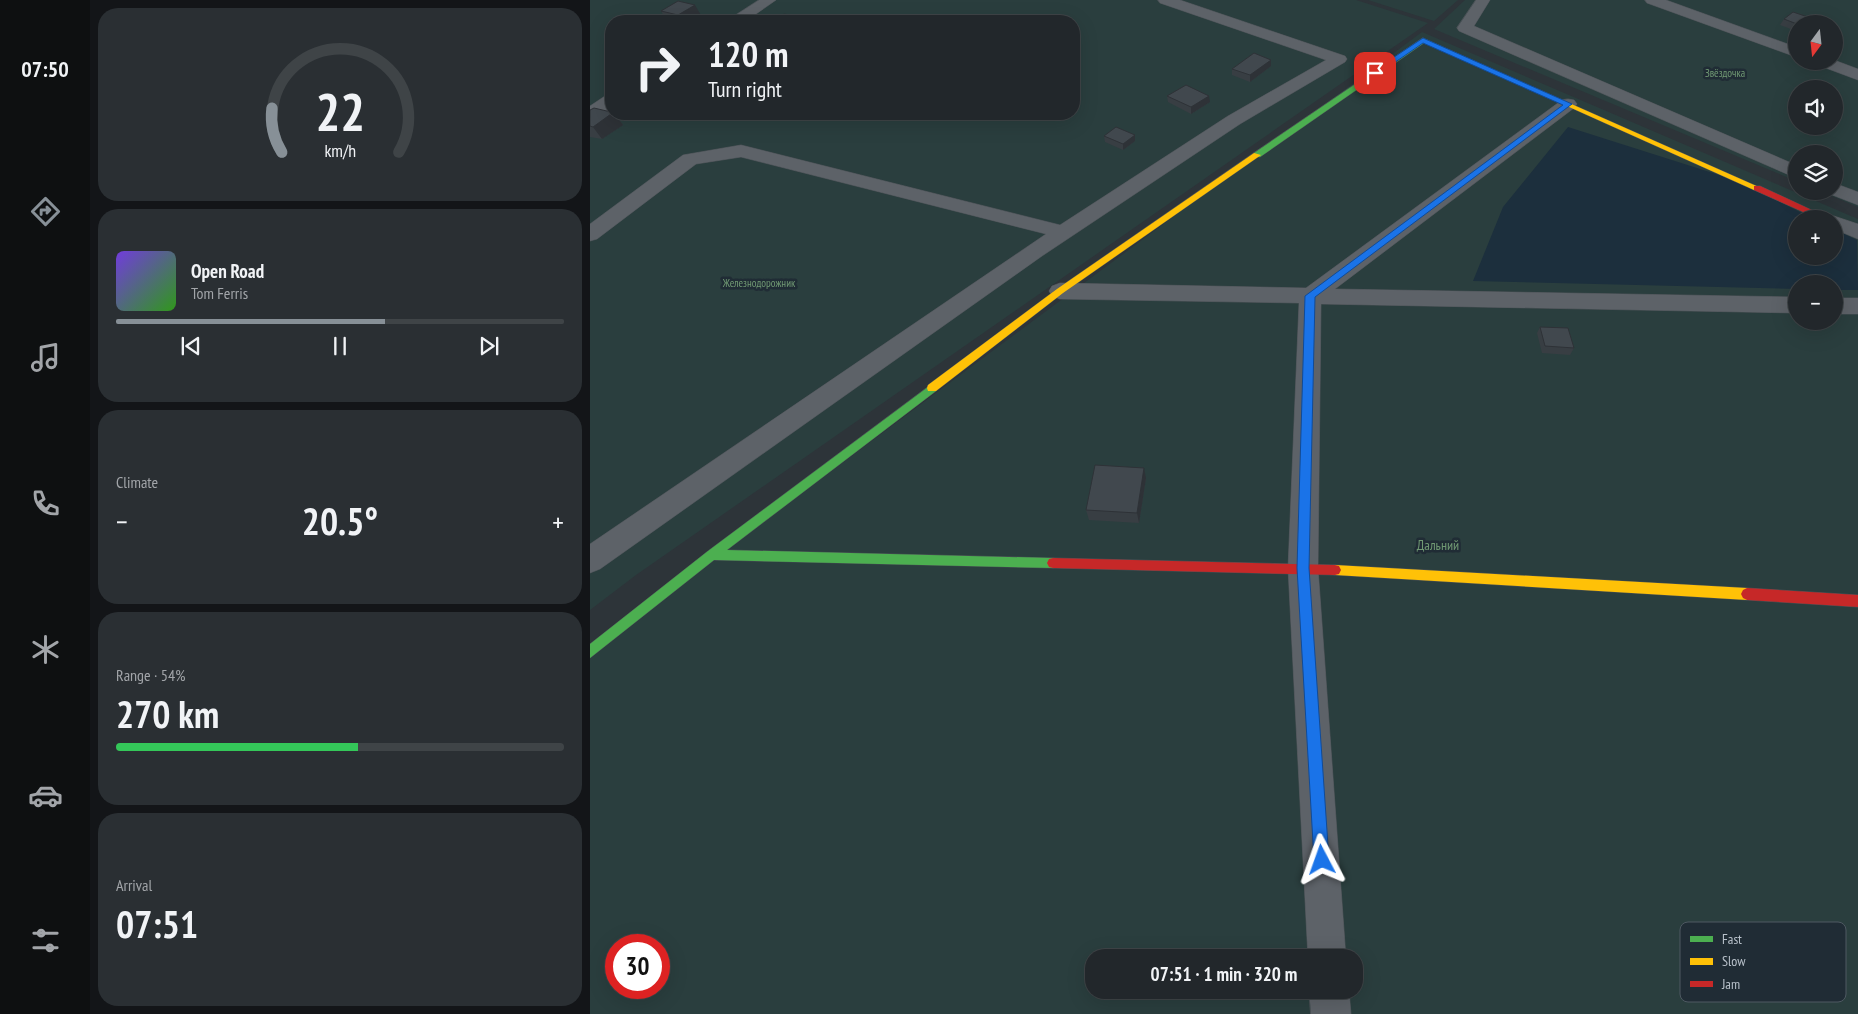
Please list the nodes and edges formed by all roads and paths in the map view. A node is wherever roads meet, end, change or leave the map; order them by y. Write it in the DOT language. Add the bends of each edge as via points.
graph roads {
  1 [pos="770,0"];
  2 [pos="1165,0"];
  3 [pos="1482,0"];
  4 [pos="1652,0"];
  5 [pos="746,15"];
  6 [pos="1788,49"];
  7 [pos="1843,69"];
  8 [pos="1858,75"];
  9 [pos="605,104"];
  10 [pos="1568,104"];
  11 [pos="590,114"];
  12 [pos="1788,169"];
  13 [pos="1843,192"];
  14 [pos="1858,199"];
  15 [pos="1807,210"];
  16 [pos="1843,226"];
  17 [pos="1062,232"];
  18 [pos="1858,232"];
  19 [pos="590,234"];
  20 [pos="1060,291"];
  21 [pos="1310,296"];
  22 [pos="1788,305"];
  23 [pos="1843,306"];
  24 [pos="1858,306"];
  25 [pos="712,555"];
  26 [pos="590,560"];
  27 [pos="1303,568"];
  28 [pos="1858,601"];
  29 [pos="590,652"];
  30 [pos="1327,949"];
  31 [pos="1330,999"];
  32 [pos="1331,1014"];
  1 -- 5 [label="street"];
  2 -- 17 [label="street" via="1338,59 1234,120"];
  3 -- 12 [label="street" via="1465,28"];
  4 -- 6 [label="street"];
  7 -- 8 [label="street"];
  9 -- 11 [label="street"];
  10 -- 15 [label="street"];
  10 -- 20 [label="street" via="1423,40"];
  10 -- 21 [label="street"];
  13 -- 14 [label="street"];
  16 -- 18 [label="street"];
  17 -- 19 [label="street" via="741,151 690,159"];
  17 -- 26 [label="street"];
  20 -- 21 [label="street"];
  20 -- 25 [label="street"];
  21 -- 22 [label="street"];
  21 -- 27 [label="street"];
  23 -- 24 [label="street"];
  25 -- 27 [label="street"];
  25 -- 29 [label="street"];
  27 -- 28 [label="street"];
  27 -- 30 [label="street"];
  31 -- 32 [label="street"];
}
